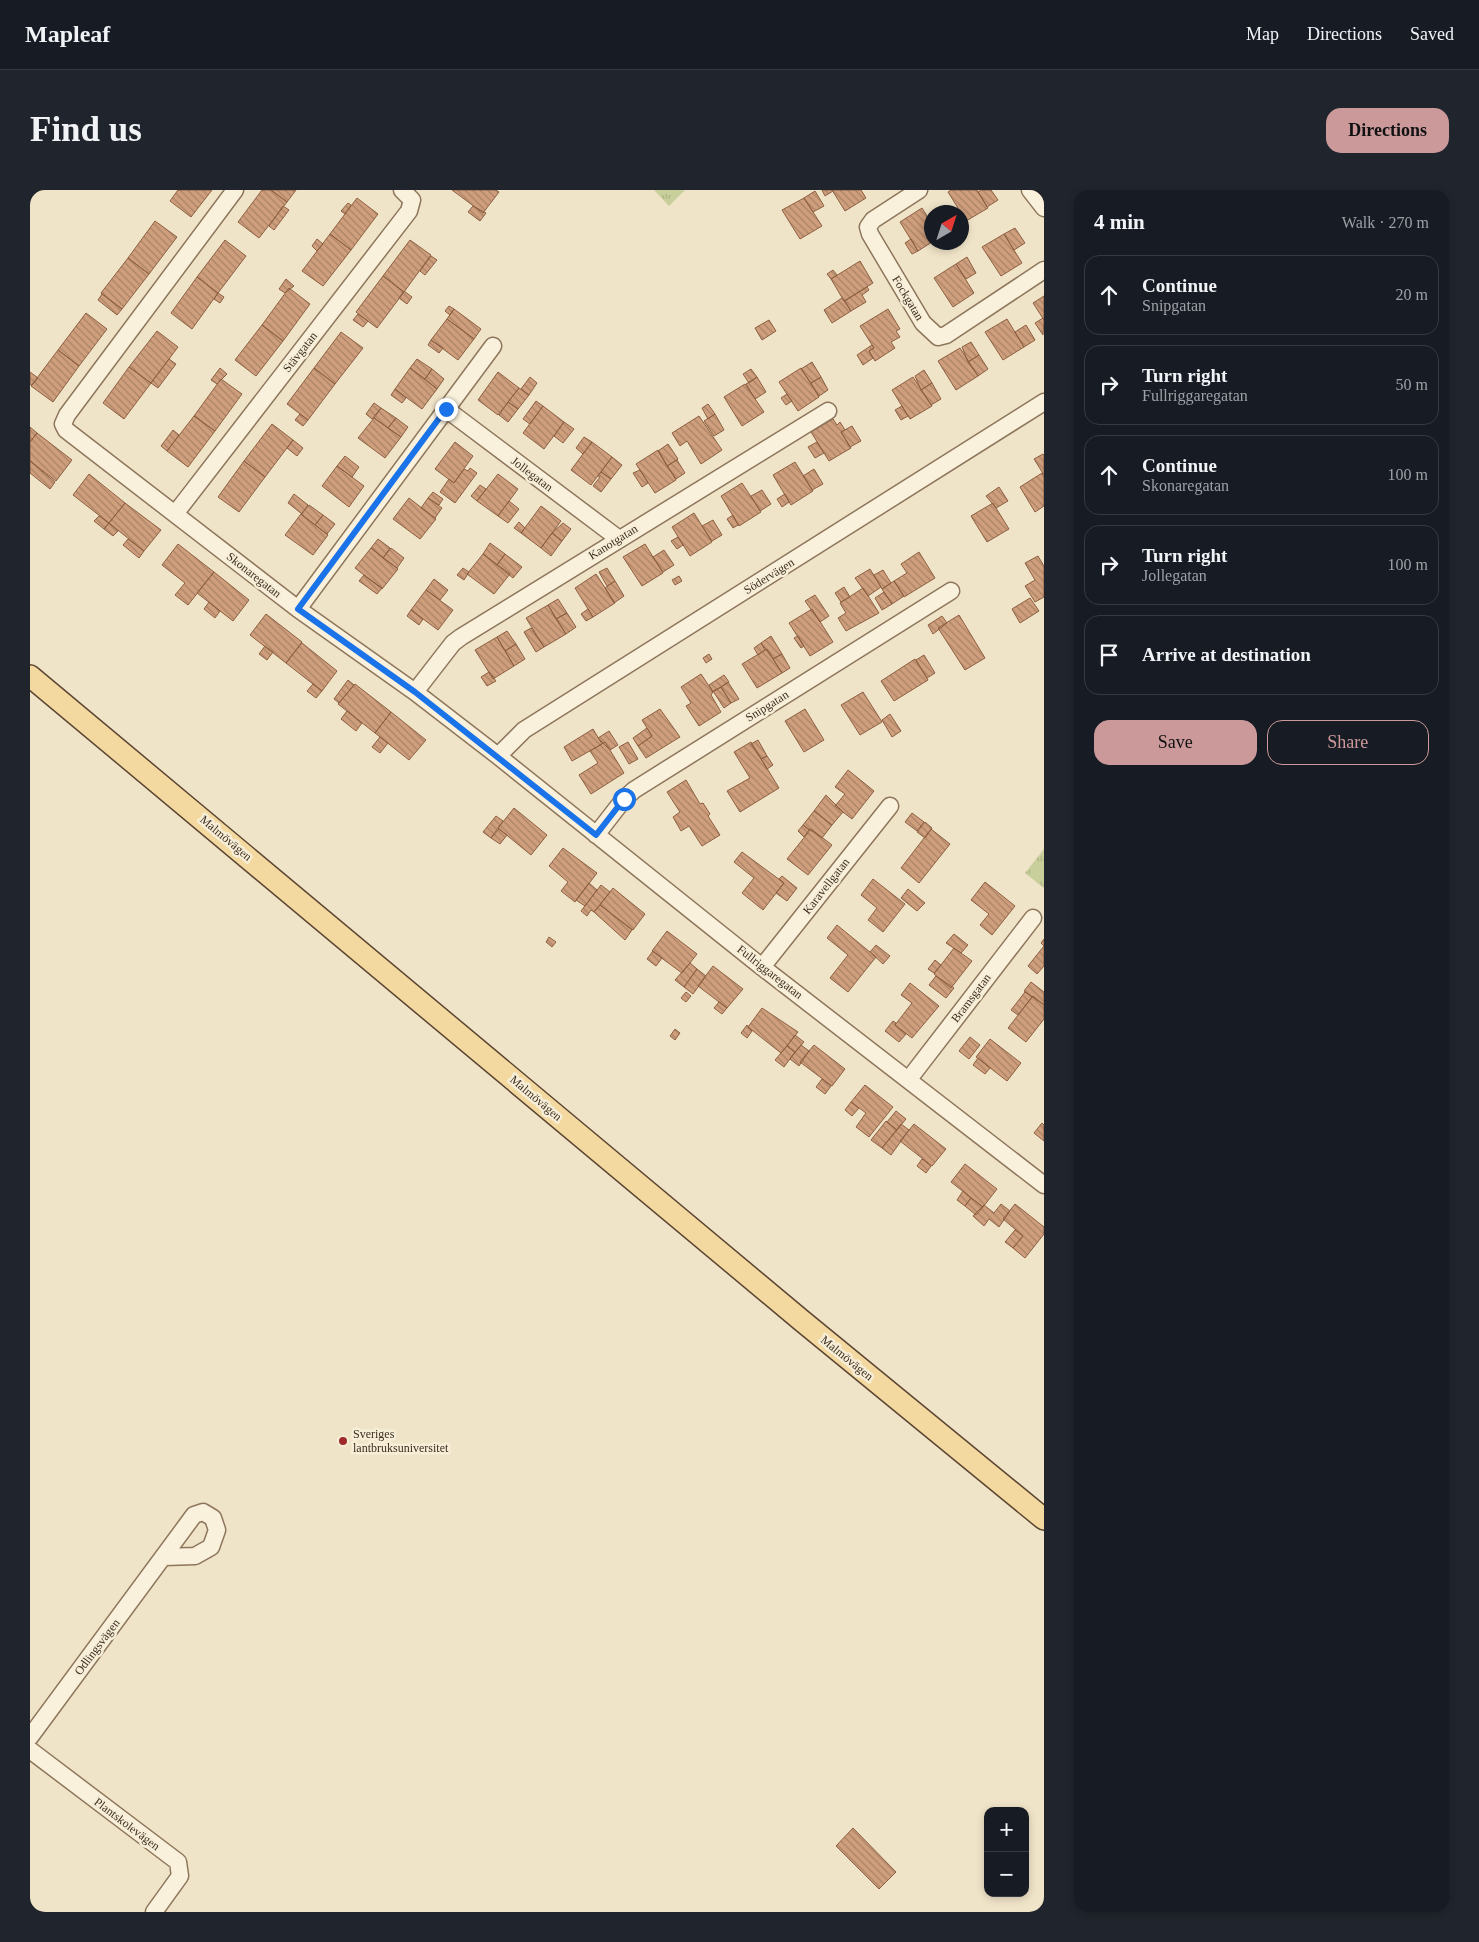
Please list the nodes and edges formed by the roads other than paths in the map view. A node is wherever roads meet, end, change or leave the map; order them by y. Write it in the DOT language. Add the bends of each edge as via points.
graph roads {
  1 [pos="235,190"];
  2 [pos="402,190"];
  3 [pos="919,190"];
  4 [pos="1030,190"];
  5 [pos="1044,208"];
  6 [pos="1044,270"];
  7 [pos="492,346"];
  8 [pos="1044,402"];
  9 [pos="446,409"];
  10 [pos="828,411"];
  11 [pos="175,514"];
  12 [pos="618,538"];
  13 [pos="950,591"];
  14 [pos="298,609"];
  15 [pos="30,676"];
  16 [pos="415,692"];
  17 [pos="498,756"];
  18 [pos="890,806"];
  19 [pos="596,835"];
  20 [pos="1032,918"];
  21 [pos="762,967"];
  22 [pos="908,1079"];
  23 [pos="1044,1185"];
  24 [pos="1044,1519"];
  25 [pos="164,1557"];
  26 [pos="30,1737"];
  27 [pos="30,1750"];
  28 [pos="154,1912"];
  1 -- 11 [label="street, Skonaregatan" via="63,424 66,430"];
  2 -- 11 [label="street, Stävgatan" via="412,200 409,211"];
  3 -- 6 [label="street, Fockgatan" via="872,220 868,227 923,323 938,337 946,335"];
  4 -- 5 [label="street"];
  7 -- 9 [label="street"];
  8 -- 17 [label="street, Södervägen" via="524,730"];
  9 -- 12 [label="street, Jollegatan"];
  9 -- 14 [label="street"];
  10 -- 12 [label="street, Kanotgatan"];
  11 -- 14 [label="street, Skonaregatan"];
  12 -- 16 [label="street, Kanotgatan" via="453,643"];
  13 -- 19 [label="street, Snipgatan" via="634,790"];
  14 -- 16 [label="street, Skonaregatan"];
  15 -- 24 [label="main road, Malmövägen"];
  16 -- 17 [label="street, Skonaregatan"];
  17 -- 19 [label="street, Fullriggaregatan"];
  18 -- 21 [label="street, Karavellgatan"];
  19 -- 21 [label="street, Fullriggaregatan"];
  20 -- 22 [label="street, Bramsgatan"];
  21 -- 22 [label="street, Fullriggaregatan"];
  22 -- 23 [label="street, Fullriggaregatan"];
  25 -- 26 [label="street, Odlingsvägen"];
  27 -- 28 [label="street, Plantskolevägen" via="178,1862 180,1876"];
}
